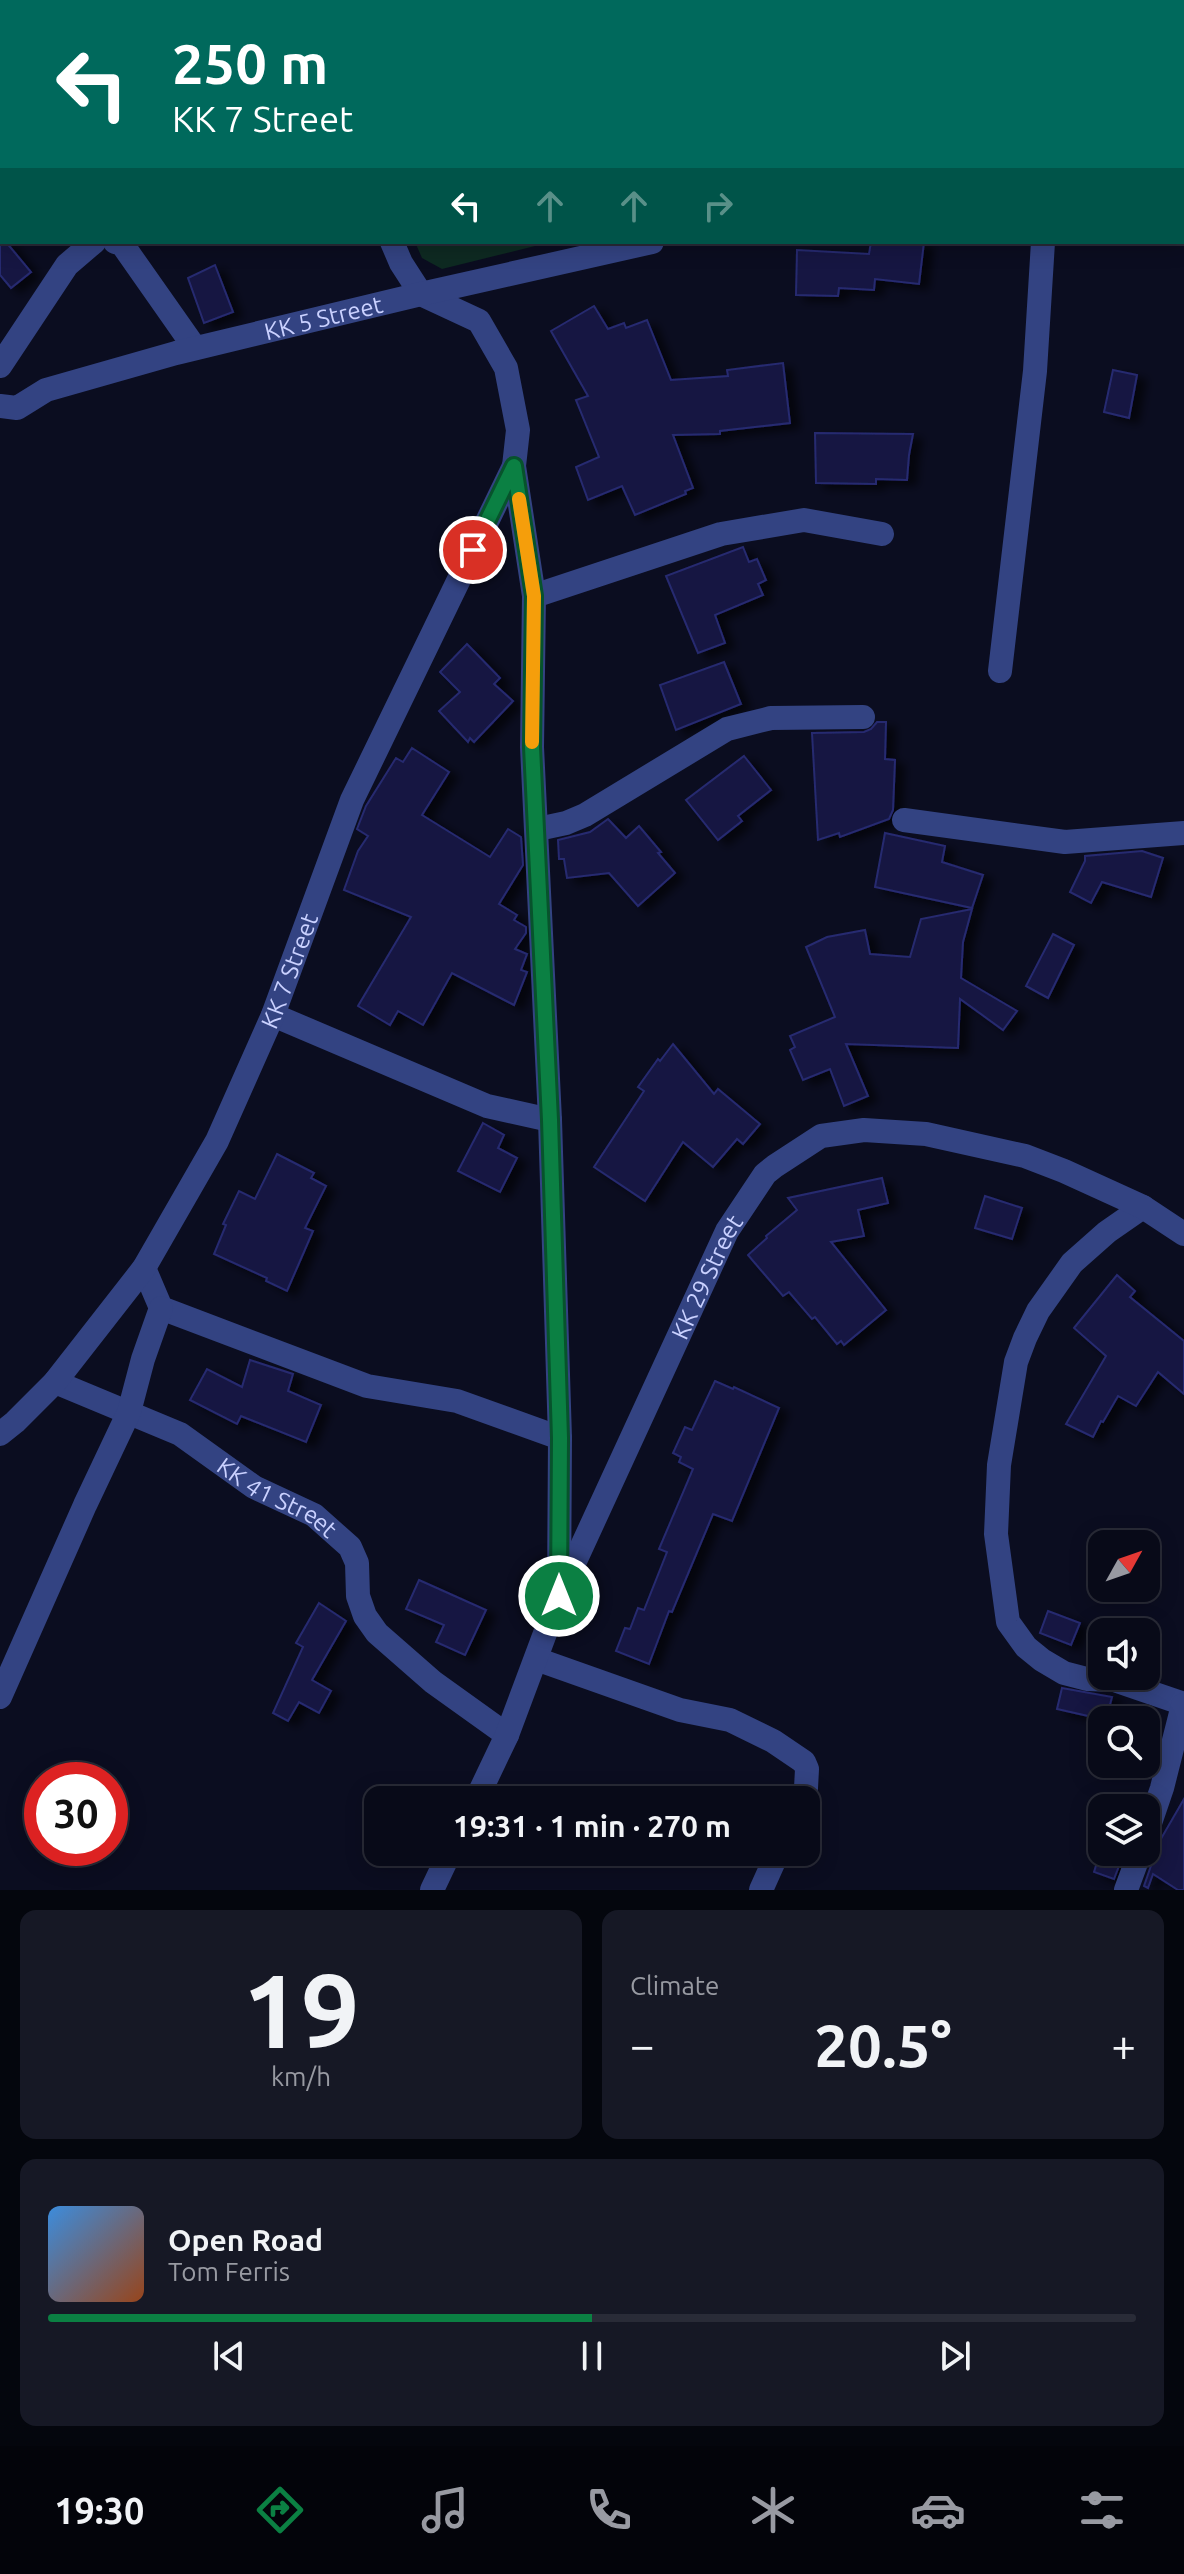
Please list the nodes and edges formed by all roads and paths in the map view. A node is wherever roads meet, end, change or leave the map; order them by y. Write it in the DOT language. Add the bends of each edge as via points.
graph roads {
  1 [pos="92,244"];
  2 [pos="122,244"];
  3 [pos="393,244"];
  4 [pos="643,244"];
  5 [pos="1043,244"];
  6 [pos="421,294"];
  7 [pos="195,348"];
  8 [pos="0,366"];
  9 [pos="6,405"];
  10 [pos="0,429"];
  11 [pos="514,466"];
  12 [pos="882,534"];
  13 [pos="534,596"];
  14 [pos="1000,671"];
  15 [pos="863,717"];
  16 [pos="904,820"];
  17 [pos="538,829"];
  18 [pos="1184,833"];
  19 [pos="273,1015"];
  20 [pos="550,1120"];
  21 [pos="1143,1207"];
  22 [pos="1179,1221"];
  23 [pos="144,1268"];
  24 [pos="161,1308"];
  25 [pos="55,1382"];
  26 [pos="129,1412"];
  27 [pos="0,1434"];
  28 [pos="560,1438"];
  29 [pos="559,1596"];
  30 [pos="536,1659"];
  31 [pos="0,1697"];
  32 [pos="1184,1705"];
  33 [pos="507,1735"];
  34 [pos="483,1786"];
  35 [pos="806,1786"];
  36 [pos="1160,1794"];
  37 [pos="443,1866"];
  38 [pos="772,1866"];
  39 [pos="1135,1866"];
  40 [pos="432,1890"];
  41 [pos="761,1890"];
  42 [pos="1126,1890"];
  1 -- 8 [label="street" via="67,265"];
  2 -- 7 [label="street"];
  3 -- 6 [label="street"];
  4 -- 6 [label="street, KK 5 Street"];
  5 -- 14 [label="street" via="1035,371"];
  6 -- 7 [label="street, KK 5 Street"];
  6 -- 11 [label="street, KK 7 Street" via="479,321 506,368 518,430"];
  7 -- 9 [label="street, KK 5 Street"];
  9 -- 10 [label="street"];
  11 -- 13 [label="street, KK 7 Street"];
  11 -- 19 [label="street, KK 7 Street" via="352,800"];
  12 -- 13 [label="street" via="804,520 721,534"];
  13 -- 17 [label="street, KK 7 Street" via="532,747"];
  15 -- 17 [label="street" via="771,718 727,729 585,815"];
  16 -- 18 [label="street" via="1065,842"];
  17 -- 20 [label="street, KK 7 Street"];
  19 -- 20 [label="street" via="487,1106"];
  19 -- 23 [label="street, KK 7 Street" via="217,1141"];
  20 -- 28 [label="street, KK 7 Street"];
  21 -- 22 [label="street, KK 29 Street"];
  21 -- 29 [label="street, KK 29 Street" via="1025,1156 926,1134 864,1130 821,1136 775,1166 727,1231"];
  21 -- 32 [label="street" via="1072,1263 1025,1338 1016,1362 999,1465 996,1534 1008,1622 1026,1647 1064,1673 1114,1680"];
  23 -- 24 [label="street"];
  23 -- 25 [label="street, KK 7 Street"];
  24 -- 26 [label="street"];
  24 -- 28 [label="street" via="367,1386 457,1401"];
  25 -- 26 [label="street, KK 41 Street"];
  25 -- 27 [label="street, KK 7 Street"];
  26 -- 31 [label="street"];
  26 -- 33 [label="street, KK 41 Street" via="180,1434 254,1487 314,1515 350,1547 357,1563 358,1596 377,1633"];
  28 -- 29 [label="street, KK 7 Street"];
  29 -- 30 [label="street, KK 29 Street"];
  30 -- 33 [label="street, KK 29 Street"];
  30 -- 35 [label="street" via="680,1710 730,1720 794,1753 807,1769"];
  32 -- 36 [label="street"];
  33 -- 34 [label="street, KK 29 Street"];
  37 -- 40 [label="street"];
  38 -- 41 [label="street"];
  39 -- 42 [label="street"];
}
